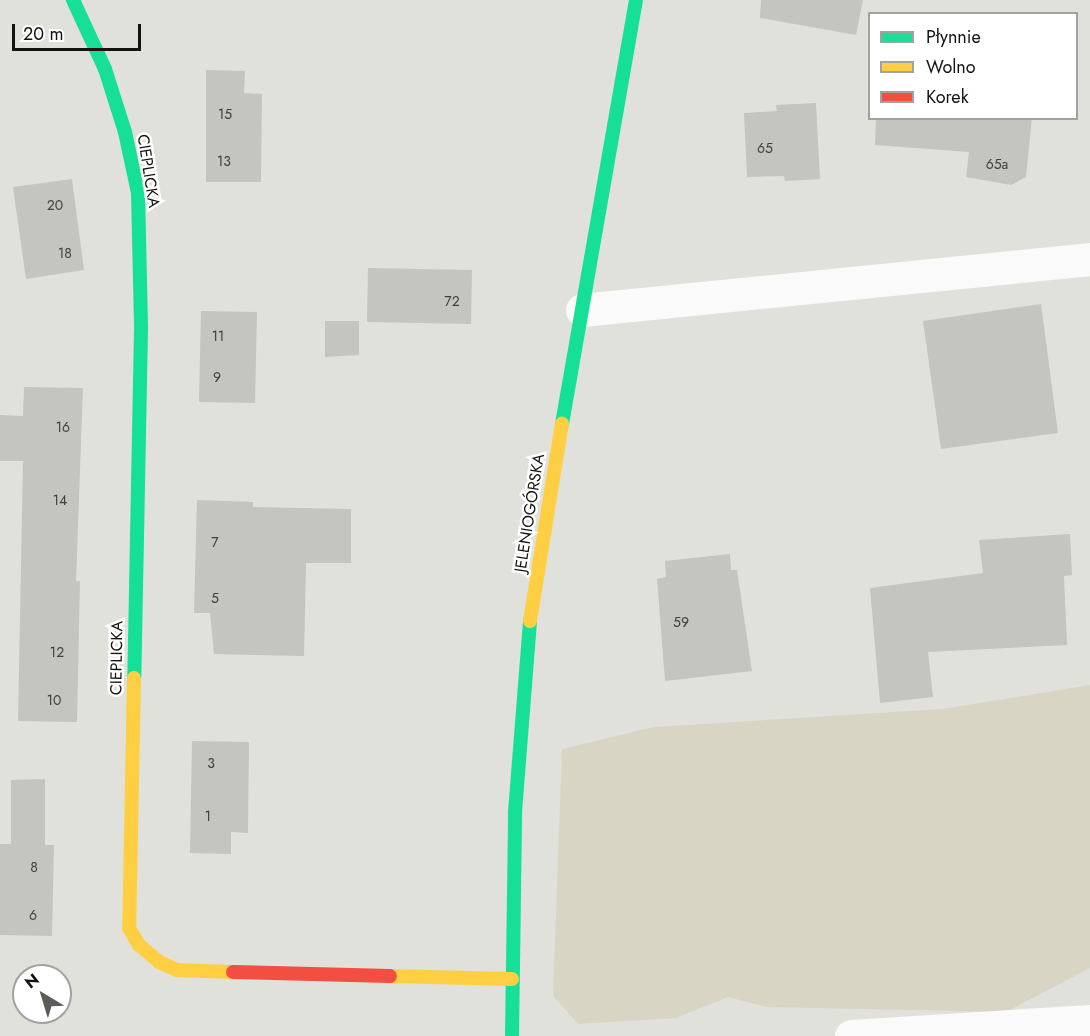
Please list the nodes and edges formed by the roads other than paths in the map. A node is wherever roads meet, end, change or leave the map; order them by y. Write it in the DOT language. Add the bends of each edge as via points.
graph roads {
  1 [pos="73,0"];
  2 [pos="636,0"];
  3 [pos="1090,259"];
  4 [pos="582,310"];
  5 [pos="512,979"];
  6 [pos="1074,1027"];
  7 [pos="512,1036"];
  8 [pos="851,1036"];
  1 -- 5 [label="street, CIEPLICKA" via="105,69 125,132 138,194 141,329 129,928 139,945 159,962 177,970 302,970"];
  2 -- 4 [label="street, JELENIOGÓRSKA"];
  3 -- 4 [label="street"];
  4 -- 5 [label="street, JELENIOGÓRSKA" via="524,662 514,812"];
  5 -- 7 [label="street, JELENIOGÓRSKA"];
  6 -- 8 [label="street"];
}
